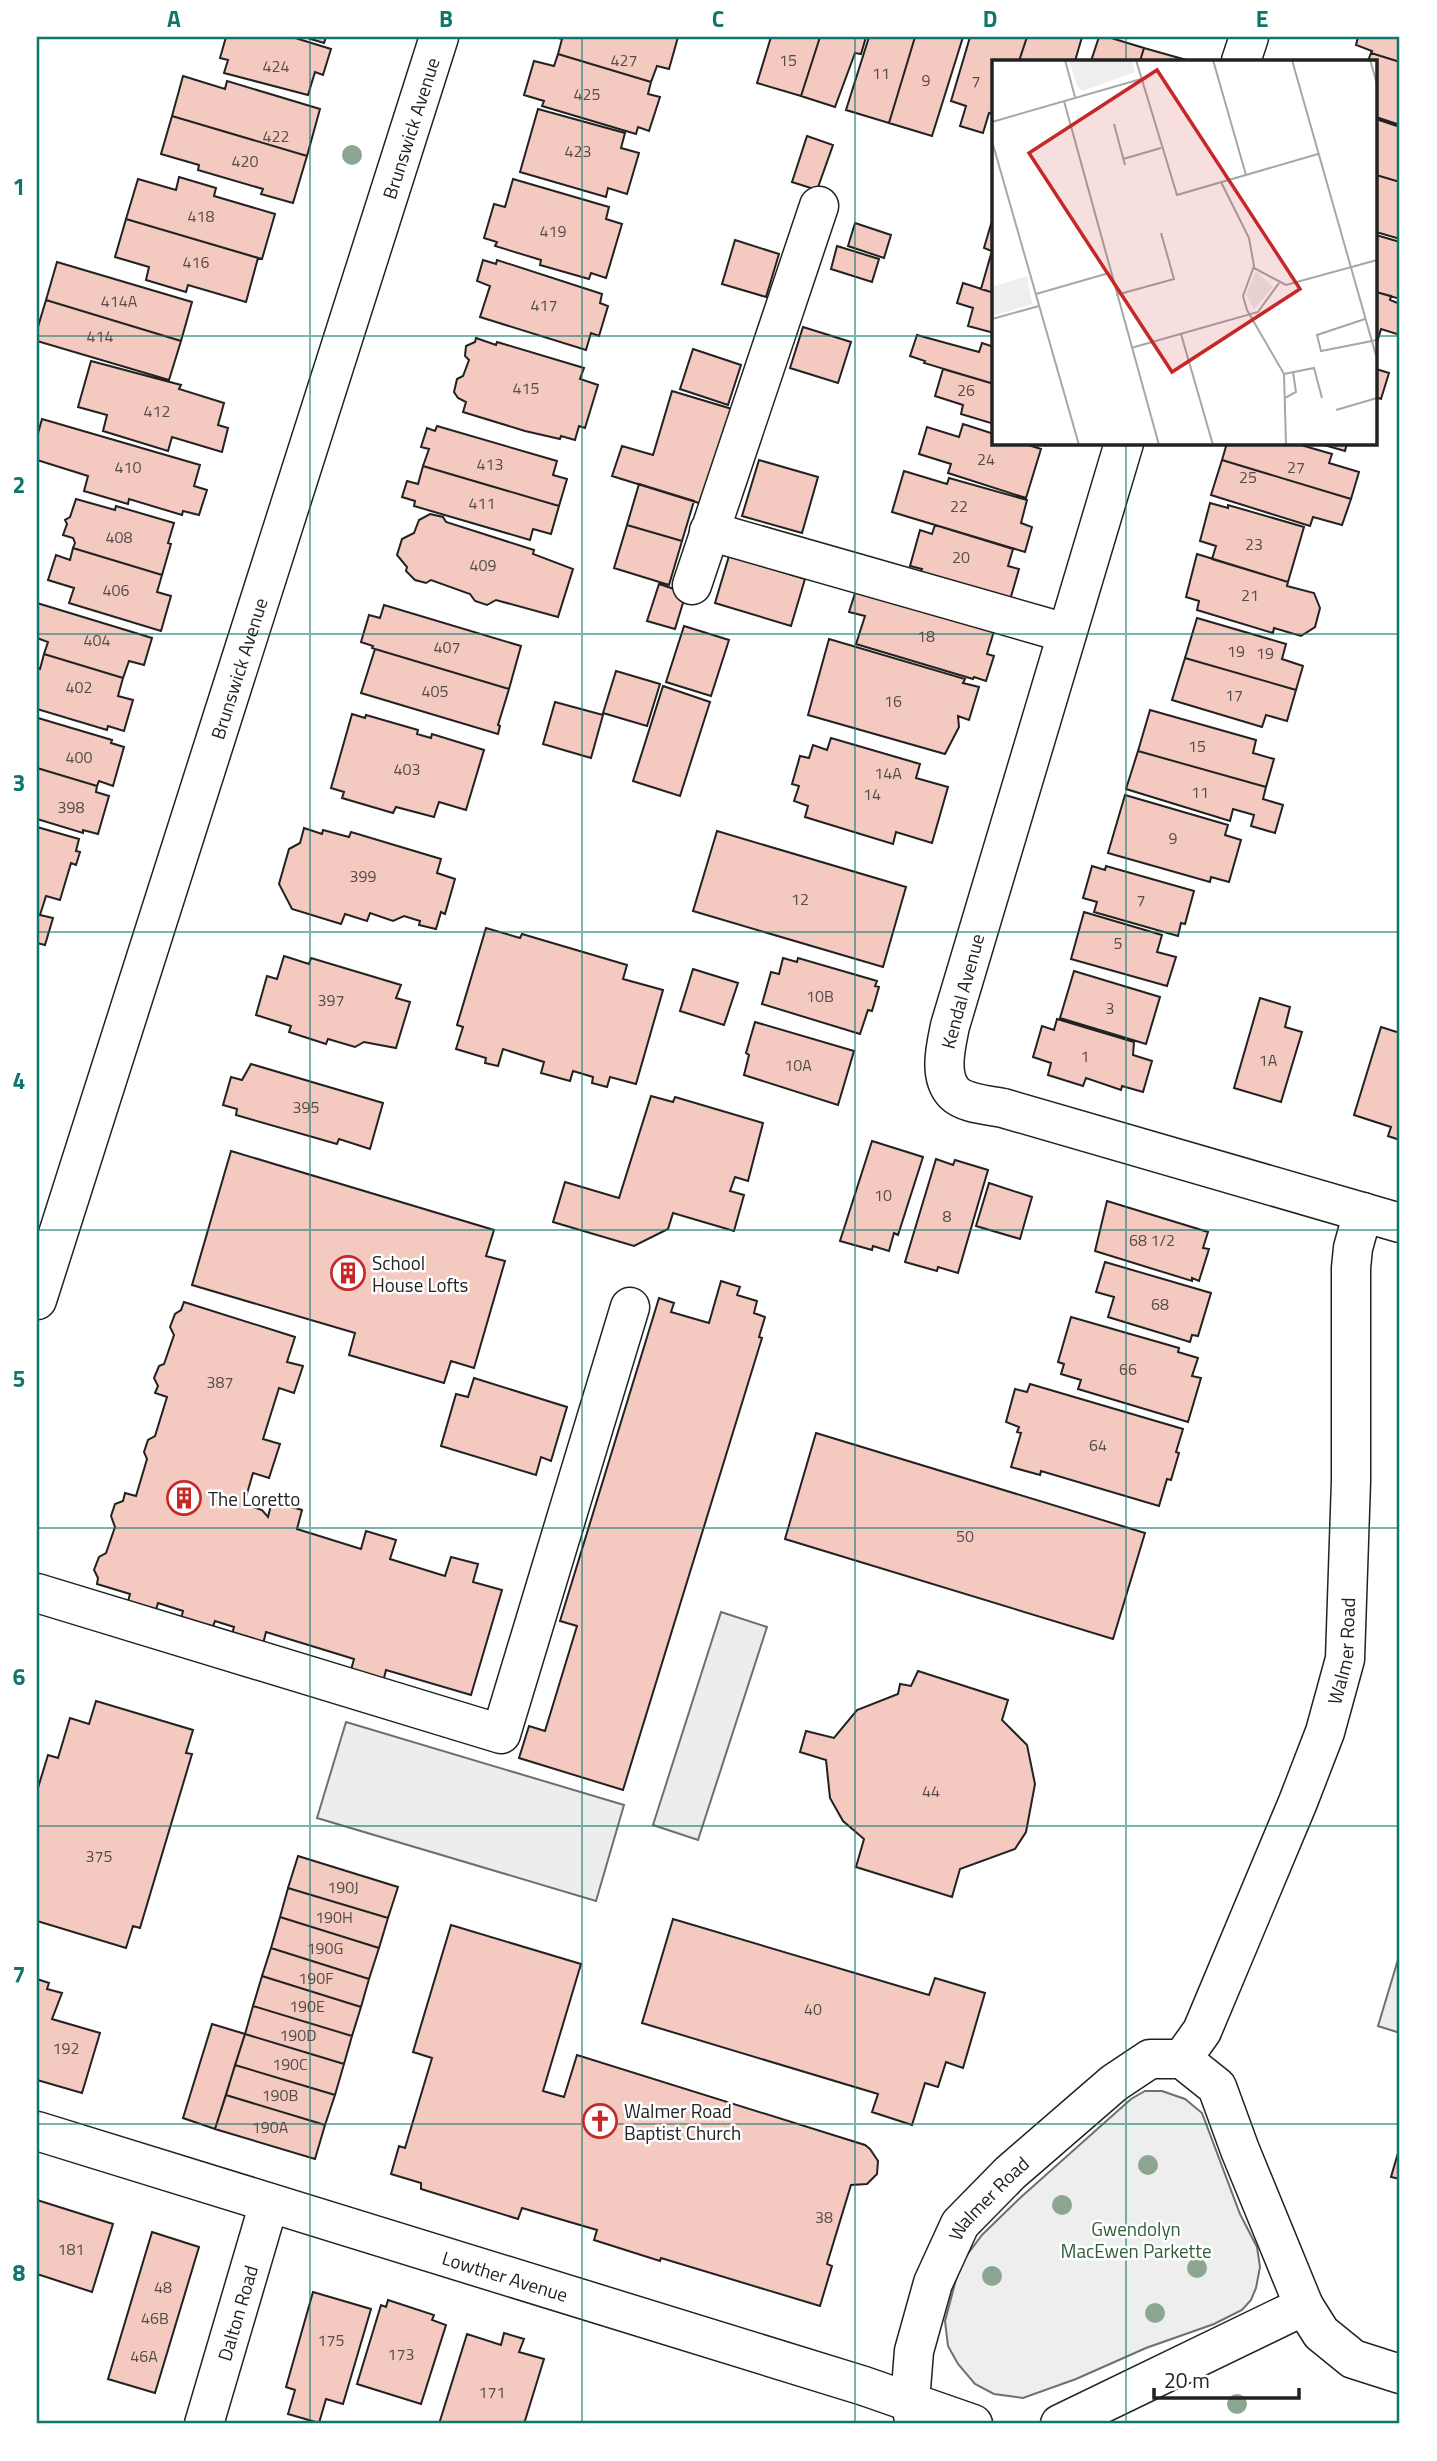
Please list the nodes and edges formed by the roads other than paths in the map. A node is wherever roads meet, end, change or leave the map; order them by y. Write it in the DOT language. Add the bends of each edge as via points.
graph roads {
  1 [pos="439,37"];
  2 [pos="1249,37"];
  3 [pos="1241,60"];
  4 [pos="819,206"];
  5 [pos="1124,444"];
  6 [pos="709,531"];
  7 [pos="692,584"];
  8 [pos="1066,633"];
  9 [pos="1363,1212"];
  10 [pos="1400,1223"];
  11 [pos="37,1300"];
  12 [pos="630,1307"];
  13 [pos="37,1593"];
  14 [pos="1182,2059"];
  15 [pos="37,2131"];
  16 [pos="269,2203"];
  17 [pos="1304,2305"];
  18 [pos="1400,2374"];
  19 [pos="912,2413"];
  20 [pos="204,2424"];
  21 [pos="973,2424"];
  22 [pos="1060,2424"];
  1 -- 11 [label="street, Brunswick Avenue"];
  2 -- 3 [label="street"];
  4 -- 6 [label="street"];
  5 -- 8 [label="street, Kendal Avenue"];
  6 -- 7 [label="street"];
  6 -- 8 [label="street"];
  8 -- 9 [label="street, Kendal Avenue" via="950,1026 944,1058 954,1093"];
  9 -- 10 [label="street, Kendal Avenue"];
  9 -- 14 [label="street, Walmer Road" via="1351,1268 1345,1659 1325,1732 1298,1802 1202,2031"];
  12 -- 13 [label="street" via="501,1734"];
  14 -- 17 [label="street" via="1217,2087"];
  14 -- 19 [label="street, Walmer Road" via="1150,2059 1114,2083 1010,2173 960,2224 933,2283 914,2351"];
  15 -- 16 [label="street, Lowther Avenue"];
  16 -- 19 [label="street, Lowther Avenue"];
  16 -- 20 [label="street, Dalton Road"];
  17 -- 18 [label="street" via="1321,2333 1353,2359"];
  17 -- 22 [label="street"];
  19 -- 21 [label="street, Lowther Avenue"];
}
